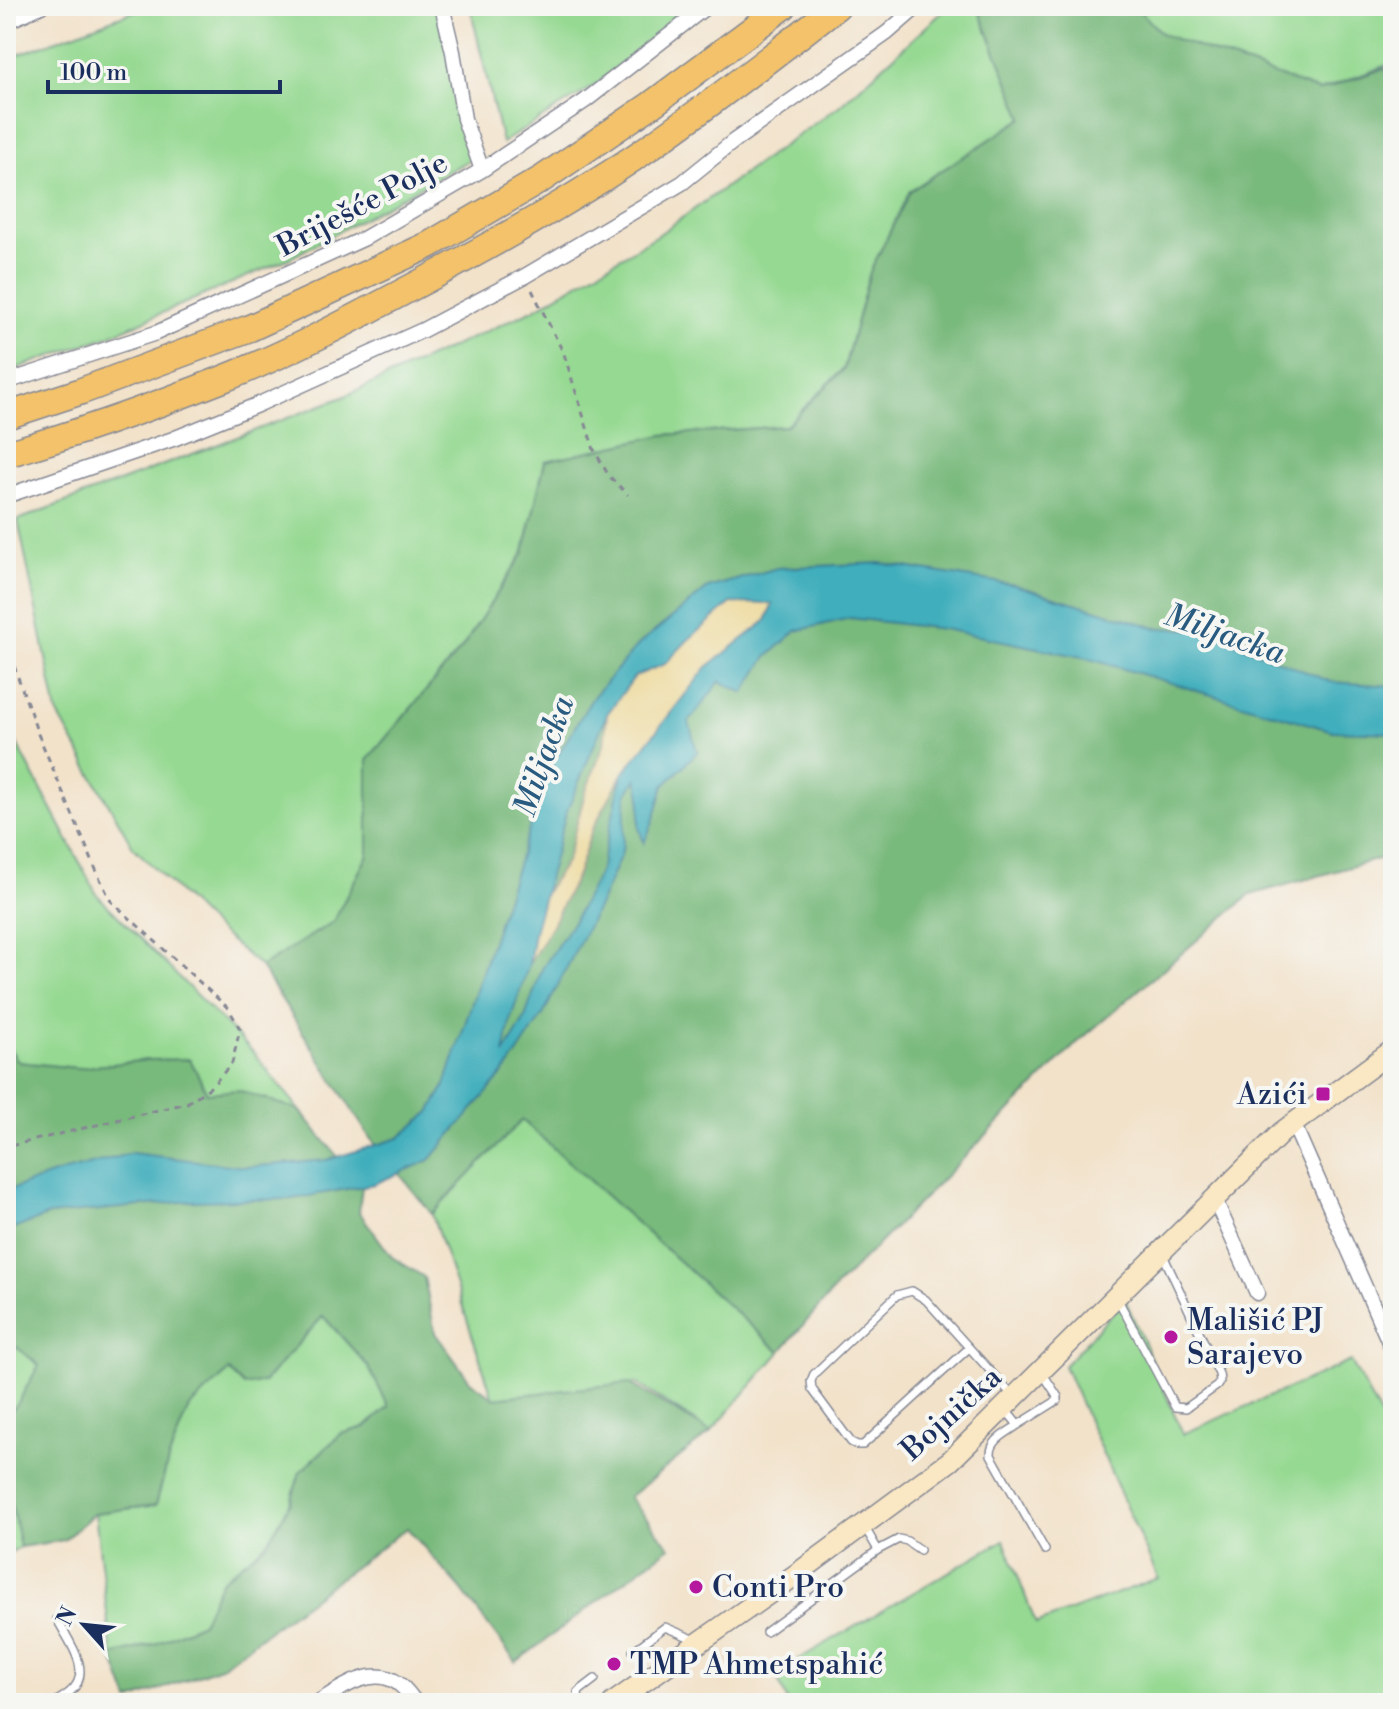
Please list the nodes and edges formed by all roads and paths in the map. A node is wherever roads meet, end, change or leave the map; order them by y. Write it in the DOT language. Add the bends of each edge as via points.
graph roads {
  1 [pos="41,6"];
  2 [pos="442,6"];
  3 [pos="707,6"];
  4 [pos="784,6"];
  5 [pos="837,6"];
  6 [pos="918,6"];
  7 [pos="6,22"];
  8 [pos="482,170"];
  9 [pos="525,276"];
  10 [pos="6,382"];
  11 [pos="6,416"];
  12 [pos="6,454"];
  13 [pos="628,495"];
  14 [pos="6,496"];
  15 [pos="6,643"];
  16 [pos="1388,1053"];
  17 [pos="1393,1076"];
  18 [pos="1293,1123"];
  19 [pos="6,1147"];
  20 [pos="1214,1198"];
  21 [pos="1161,1251"];
  22 [pos="1257,1293"];
  23 [pos="1116,1296"];
  24 [pos="969,1348"];
  25 [pos="1393,1351"];
  26 [pos="1041,1371"];
  27 [pos="1009,1402"];
  28 [pos="1018,1425"];
  29 [pos="863,1524"];
  30 [pos="878,1550"];
  31 [pos="920,1550"];
  32 [pos="1045,1550"];
  33 [pos="57,1619"];
  34 [pos="766,1632"];
  35 [pos="700,1642"];
  36 [pos="633,1651"];
  37 [pos="595,1679"];
  38 [pos="54,1703"];
  39 [pos="317,1703"];
  40 [pos="416,1703"];
  41 [pos="579,1703"];
  42 [pos="613,1703"];
  1 -- 7 [label="street"];
  2 -- 8 [label="street" via="464,119"];
  3 -- 8 [label="street, Briješće Polje" via="585,101"];
  4 -- 11 [label="highway" via="552,172 429,245 250,328"];
  5 -- 12 [label="highway" via="638,155 468,258 225,378"];
  6 -- 9 [label="street" via="682,183"];
  8 -- 10 [label="street, Briješće Polje" via="365,238 156,333"];
  9 -- 13 [label="path" via="564,354 594,450"];
  9 -- 14 [label="street" via="423,330 257,405"];
  15 -- 19 [label="path" via="38,734 111,901 229,1009 240,1029 232,1063 187,1103"];
  16 -- 17 [label="lane"];
  16 -- 18 [label="main road, Bojnička"];
  18 -- 20 [label="main road, Bojnička"];
  18 -- 25 [label="street"];
  20 -- 21 [label="main road, Bojnička"];
  20 -- 22 [label="street"];
  21 -- 23 [label="main road, Bojnička"];
  21 -- 23 [label="lane" via="1219,1374 1217,1386 1186,1408 1175,1407"];
  23 -- 26 [label="main road, Bojnička"];
  24 -- 24 [label="lane" via="926,1300 904,1292 814,1374 812,1389 851,1442 863,1445"];
  24 -- 27 [label="lane"];
  26 -- 27 [label="main road, Bojnička"];
  26 -- 28 [label="lane" via="1058,1400"];
  27 -- 28 [label="lane"];
  27 -- 29 [label="main road, Bojnička" via="950,1461"];
  28 -- 32 [label="lane" via="990,1451"];
  29 -- 30 [label="lane"];
  29 -- 35 [label="main road, Bojnička"];
  30 -- 31 [label="lane" via="899,1539"];
  30 -- 34 [label="lane"];
  33 -- 38 [label="lane" via="80,1671 71,1692"];
  35 -- 36 [label="lane" via="665,1627"];
  35 -- 42 [label="main road, Bojnička"];
  37 -- 41 [label="lane" via="578,1692"];
  39 -- 40 [label="street" via="371,1676 394,1680"];
}
